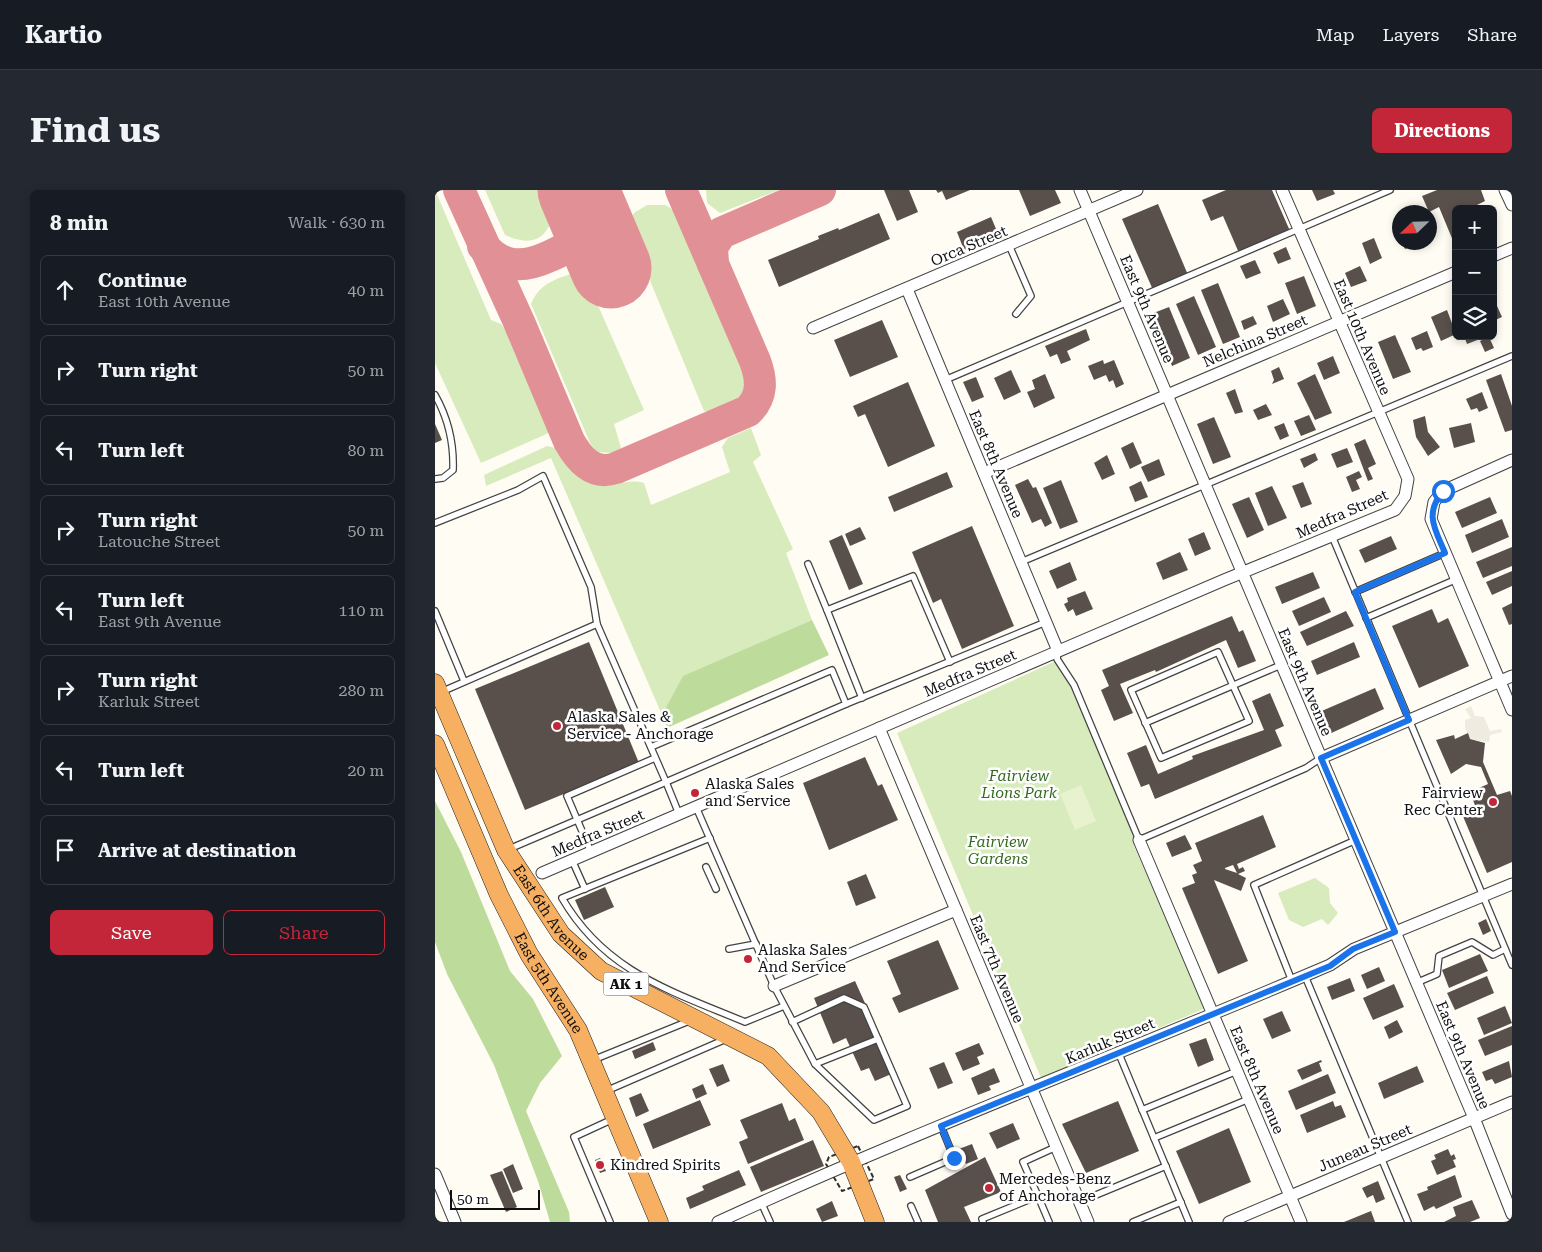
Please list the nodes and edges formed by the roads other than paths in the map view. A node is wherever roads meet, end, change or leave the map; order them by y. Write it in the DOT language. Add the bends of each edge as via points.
graph roads {
  1 [pos="1080,190"];
  2 [pos="1137,190"];
  3 [pos="1282,190"];
  4 [pos="1390,190"];
  5 [pos="1505,190"];
  6 [pos="1512,204"];
  7 [pos="1089,211"];
  8 [pos="1299,228"];
  9 [pos="1009,245"];
  10 [pos="1512,248"];
  11 [pos="1497,254"];
  12 [pos="1452,274"];
  13 [pos="907,289"];
  14 [pos="1127,302"];
  15 [pos="1016,314"];
  16 [pos="1339,322"];
  17 [pos="813,328"];
  18 [pos="1512,356"];
  19 [pos="945,380"];
  20 [pos="435,395"];
  21 [pos="1167,395"];
  22 [pos="1378,412"];
  23 [pos="1512,460"];
  24 [pos="984,473"];
  25 [pos="435,479"];
  26 [pos="1205,486"];
  27 [pos="1405,496"];
  28 [pos="435,523"];
  29 [pos="1331,536"];
  30 [pos="1445,553"];
  31 [pos="1021,562"];
  32 [pos="808,564"];
  33 [pos="1242,572"];
  34 [pos="1457,579"];
  35 [pos="1355,592"];
  36 [pos="827,610"];
  37 [pos="435,611"];
  38 [pos="1366,618"];
  39 [pos="1046,622"];
  40 [pos="597,624"];
  41 [pos="1058,651"];
  42 [pos="950,662"];
  43 [pos="1281,665"];
  44 [pos="1512,676"];
  45 [pos="465,681"];
  46 [pos="1500,681"];
  47 [pos="1233,686"];
  48 [pos="437,688"];
  49 [pos="862,698"];
  50 [pos="846,704"];
  51 [pos="1512,710"];
  52 [pos="1409,720"];
  53 [pos="1145,723"];
  54 [pos="879,728"];
  55 [pos="435,744"];
  56 [pos="651,747"];
  57 [pos="655,758"];
  58 [pos="1321,758"];
  59 [pos="666,782"];
  60 [pos="695,807"];
  61 [pos="679,814"];
  62 [pos="577,820"];
  63 [pos="710,838"];
  64 [pos="1139,840"];
  65 [pos="1356,840"];
  66 [pos="506,850"];
  67 [pos="591,852"];
  68 [pos="572,860"];
  69 [pos="706,867"];
  70 [pos="542,873"];
  71 [pos="1512,884"];
  72 [pos="585,889"];
  73 [pos="716,889"];
  74 [pos="1483,896"];
  75 [pos="956,910"];
  76 [pos="1395,932"];
  77 [pos="756,944"];
  78 [pos="729,949"];
  79 [pos="1505,949"];
  80 [pos="1512,965"];
  81 [pos="1305,976"];
  82 [pos="1293,981"];
  83 [pos="1416,983"];
  84 [pos="774,986"];
  85 [pos="784,1006"];
  86 [pos="1213,1015"];
  87 [pos="693,1019"];
  88 [pos="792,1022"];
  89 [pos="730,1037"];
  90 [pos="878,1039"];
  91 [pos="1119,1054"];
  92 [pos="591,1061"];
  93 [pos="815,1064"];
  94 [pos="1237,1071"];
  95 [pos="1032,1090"];
  96 [pos="604,1092"];
  97 [pos="1249,1099"];
  98 [pos="1512,1102"];
  99 [pos="1142,1110"];
  100 [pos="1474,1118"];
  101 [pos="615,1119"];
  102 [pos="941,1126"];
  103 [pos="1154,1138"];
  104 [pos="1056,1147"];
  105 [pos="1381,1157"];
  106 [pos="851,1162"];
  107 [pos="1166,1166"];
  108 [pos="435,1174"];
  109 [pos="910,1177"];
  110 [pos="1038,1196"];
  111 [pos="1289,1196"];
  112 [pos="761,1202"];
  113 [pos="1079,1202"];
  114 [pos="1181,1202"];
  115 [pos="911,1206"];
  116 [pos="1512,1214"];
  117 [pos="731,1219"];
  118 [pos="455,1222"];
  119 [pos="610,1222"];
  120 [pos="659,1222"];
  121 [pos="718,1222"];
  122 [pos="770,1222"];
  123 [pos="875,1222"];
  124 [pos="918,1222"];
  125 [pos="983,1222"];
  126 [pos="1049,1222"];
  127 [pos="1088,1222"];
  128 [pos="1133,1222"];
  129 [pos="1189,1222"];
  130 [pos="1229,1222"];
  131 [pos="1301,1222"];
  132 [pos="1408,1222"];
  1 -- 7 [label="street, East 9th Avenue"];
  2 -- 7 [label="street, Orca Street"];
  3 -- 8 [label="street, East 10th Avenue"];
  4 -- 8 [label="lane"];
  5 -- 6 [label="street"];
  7 -- 9 [label="street, Orca Street"];
  7 -- 14 [label="street, East 9th Avenue"];
  8 -- 14 [label="lane"];
  8 -- 16 [label="street, East 10th Avenue"];
  9 -- 13 [label="street, Orca Street"];
  9 -- 15 [label="lane" via="1031,296"];
  10 -- 11 [label="street"];
  12 -- 16 [label="street, Nelchina Street"];
  13 -- 17 [label="street, Orca Street"];
  13 -- 19 [label="street, East 8th Avenue"];
  14 -- 19 [label="lane"];
  14 -- 21 [label="street, East 9th Avenue"];
  16 -- 21 [label="street, Nelchina Street"];
  16 -- 22 [label="street, East 10th Avenue"];
  18 -- 22 [label="lane"];
  19 -- 24 [label="street, East 8th Avenue"];
  20 -- 25 [label="lane" via="442,407 454,448 453,470 443,478"];
  21 -- 24 [label="street, Nelchina Street"];
  21 -- 26 [label="street, East 9th Avenue"];
  22 -- 26 [label="lane"];
  22 -- 27 [label="street, East 10th Avenue" via="1409,480"];
  23 -- 30 [label="street" via="1454,485 1443,491 1434,502 1431,519"];
  24 -- 31 [label="street, East 8th Avenue"];
  26 -- 31 [label="lane"];
  26 -- 33 [label="street, East 9th Avenue"];
  27 -- 29 [label="street, Medfra Street" via="1395,510"];
  28 -- 40 [label="lane" via="518,490 543,476 591,587"];
  29 -- 33 [label="street, Medfra Street"];
  29 -- 35 [label="lane"];
  30 -- 34 [label="street"];
  30 -- 35 [label="lane"];
  31 -- 39 [label="street, East 8th Avenue"];
  32 -- 36 [label="lane"];
  33 -- 41 [label="street, Medfra Street"];
  33 -- 43 [label="street, East 9th Avenue"];
  34 -- 38 [label="lane"];
  34 -- 46 [label="street"];
  35 -- 38 [label="lane"];
  36 -- 42 [label="lane" via="913,576"];
  36 -- 49 [label="lane"];
  37 -- 45 [label="lane"];
  38 -- 52 [label="lane"];
  39 -- 41 [label="street, East 8th Avenue"];
  39 -- 42 [label="lane"];
  40 -- 45 [label="lane"];
  40 -- 56 [label="lane"];
  41 -- 54 [label="street, Medfra Street"];
  41 -- 64 [label="lane" via="1057,659 1074,685"];
  42 -- 49 [label="lane"];
  43 -- 47 [label="lane"];
  43 -- 58 [label="street, East 9th Avenue"];
  44 -- 46 [label="street"];
  45 -- 48 [label="lane"];
  46 -- 51 [label="street"];
  46 -- 52 [label="street"];
  47 -- 53 [label="lane"];
  47 -- 53 [label="lane" via="1218,652 1131,690"];
  47 -- 53 [label="lane" via="1249,721 1161,758"];
  48 -- 66 [label="highway, East 6th Avenue / AK 1"];
  49 -- 50 [label="lane"];
  50 -- 56 [label="lane" via="832,670"];
  50 -- 59 [label="lane"];
  52 -- 58 [label="street"];
  52 -- 74 [label="lane"];
  54 -- 60 [label="street, Medfra Street"];
  54 -- 75 [label="street, East 7th Avenue"];
  55 -- 92 [label="highway, East 5th Avenue" via="499,895 529,954 578,1030"];
  56 -- 57 [label="lane"];
  57 -- 59 [label="lane"];
  57 -- 62 [label="lane" via="567,796"];
  58 -- 64 [label="lane" via="1306,768"];
  58 -- 65 [label="street, East 9th Avenue"];
  59 -- 61 [label="lane"];
  59 -- 62 [label="lane"];
  60 -- 61 [label="street, Medfra Street"];
  60 -- 63 [label="lane"];
  61 -- 67 [label="street, Medfra Street"];
  62 -- 66 [label="lane"];
  62 -- 67 [label="lane"];
  63 -- 72 [label="lane"];
  63 -- 77 [label="lane"];
  64 -- 86 [label="street, East 8th Avenue"];
  65 -- 76 [label="street, East 9th Avenue"];
  65 -- 82 [label="lane" via="1254,885"];
  66 -- 87 [label="highway, East 6th Avenue / AK 1" via="561,934 601,970"];
  67 -- 68 [label="street, Medfra Street"];
  68 -- 70 [label="street, Medfra Street"];
  68 -- 72 [label="lane"];
  69 -- 73 [label="lane"];
  71 -- 74 [label="street, Karluk Street"];
  72 -- 85 [label="lane" via="562,898 577,922 609,955 648,981 745,1022"];
  74 -- 76 [label="street, Karluk Street"];
  74 -- 79 [label="lane"];
  75 -- 84 [label="street"];
  75 -- 95 [label="street, East 7th Avenue"];
  76 -- 81 [label="street, Karluk Street" via="1353,949 1330,966"];
  76 -- 83 [label="street, East 9th Avenue"];
  77 -- 78 [label="lane"];
  77 -- 84 [label="lane"];
  79 -- 80 [label="lane"];
  79 -- 83 [label="lane" via="1493,955 1472,942 1439,956 1437,974"];
  81 -- 82 [label="street, Karluk Street"];
  81 -- 105 [label="lane"];
  82 -- 86 [label="street, Karluk Street"];
  83 -- 100 [label="street, East 9th Avenue"];
  84 -- 85 [label="lane"];
  85 -- 88 [label="lane"];
  86 -- 91 [label="street, Karluk Street"];
  86 -- 94 [label="street, East 8th Avenue"];
  87 -- 89 [label="highway, East 6th Avenue / AK 1"];
  87 -- 92 [label="lane"];
  88 -- 90 [label="lane" via="844,998 864,1007"];
  88 -- 93 [label="lane"];
  89 -- 96 [label="lane"];
  89 -- 106 [label="highway, East 6th Avenue / AK 1" via="768,1056 821,1112"];
  90 -- 93 [label="lane"];
  90 -- 93 [label="lane" via="907,1106 874,1120"];
  91 -- 95 [label="street, Karluk Street"];
  91 -- 99 [label="lane"];
  92 -- 96 [label="highway, East 5th Avenue"];
  94 -- 97 [label="street, East 8th Avenue"];
  94 -- 99 [label="lane"];
  95 -- 102 [label="street, Karluk Street"];
  95 -- 104 [label="street, East 7th Avenue"];
  96 -- 101 [label="highway, East 5th Avenue"];
  97 -- 103 [label="lane"];
  97 -- 111 [label="street, East 8th Avenue"];
  98 -- 100 [label="street, Juneau Street"];
  99 -- 103 [label="lane"];
  100 -- 105 [label="street, Juneau Street"];
  100 -- 116 [label="street, East 9th Avenue"];
  101 -- 119 [label="lane" via="574,1137"];
  101 -- 120 [label="highway, East 5th Avenue"];
  102 -- 106 [label="street, Karluk Street"];
  102 -- 109 [label="lane" via="954,1158"];
  103 -- 107 [label="lane"];
  104 -- 110 [label="lane" via="1023,1162"];
  104 -- 113 [label="street, East 7th Avenue"];
  105 -- 111 [label="street, Juneau Street"];
  105 -- 132 [label="lane"];
  106 -- 112 [label="street, Karluk Street"];
  106 -- 123 [label="highway, East 6th Avenue / AK 1"];
  107 -- 113 [label="lane"];
  107 -- 114 [label="lane"];
  108 -- 118 [label="street"];
  110 -- 125 [label="lane" via="982,1219"];
  110 -- 126 [label="lane"];
  111 -- 130 [label="street, Juneau Street"];
  111 -- 131 [label="street, East 8th Avenue"];
  112 -- 117 [label="street, Karluk Street"];
  112 -- 122 [label="lane"];
  113 -- 127 [label="street, East 7th Avenue"];
  114 -- 128 [label="lane"];
  114 -- 129 [label="lane"];
  115 -- 124 [label="lane"];
  117 -- 121 [label="street, Karluk Street"];
}
